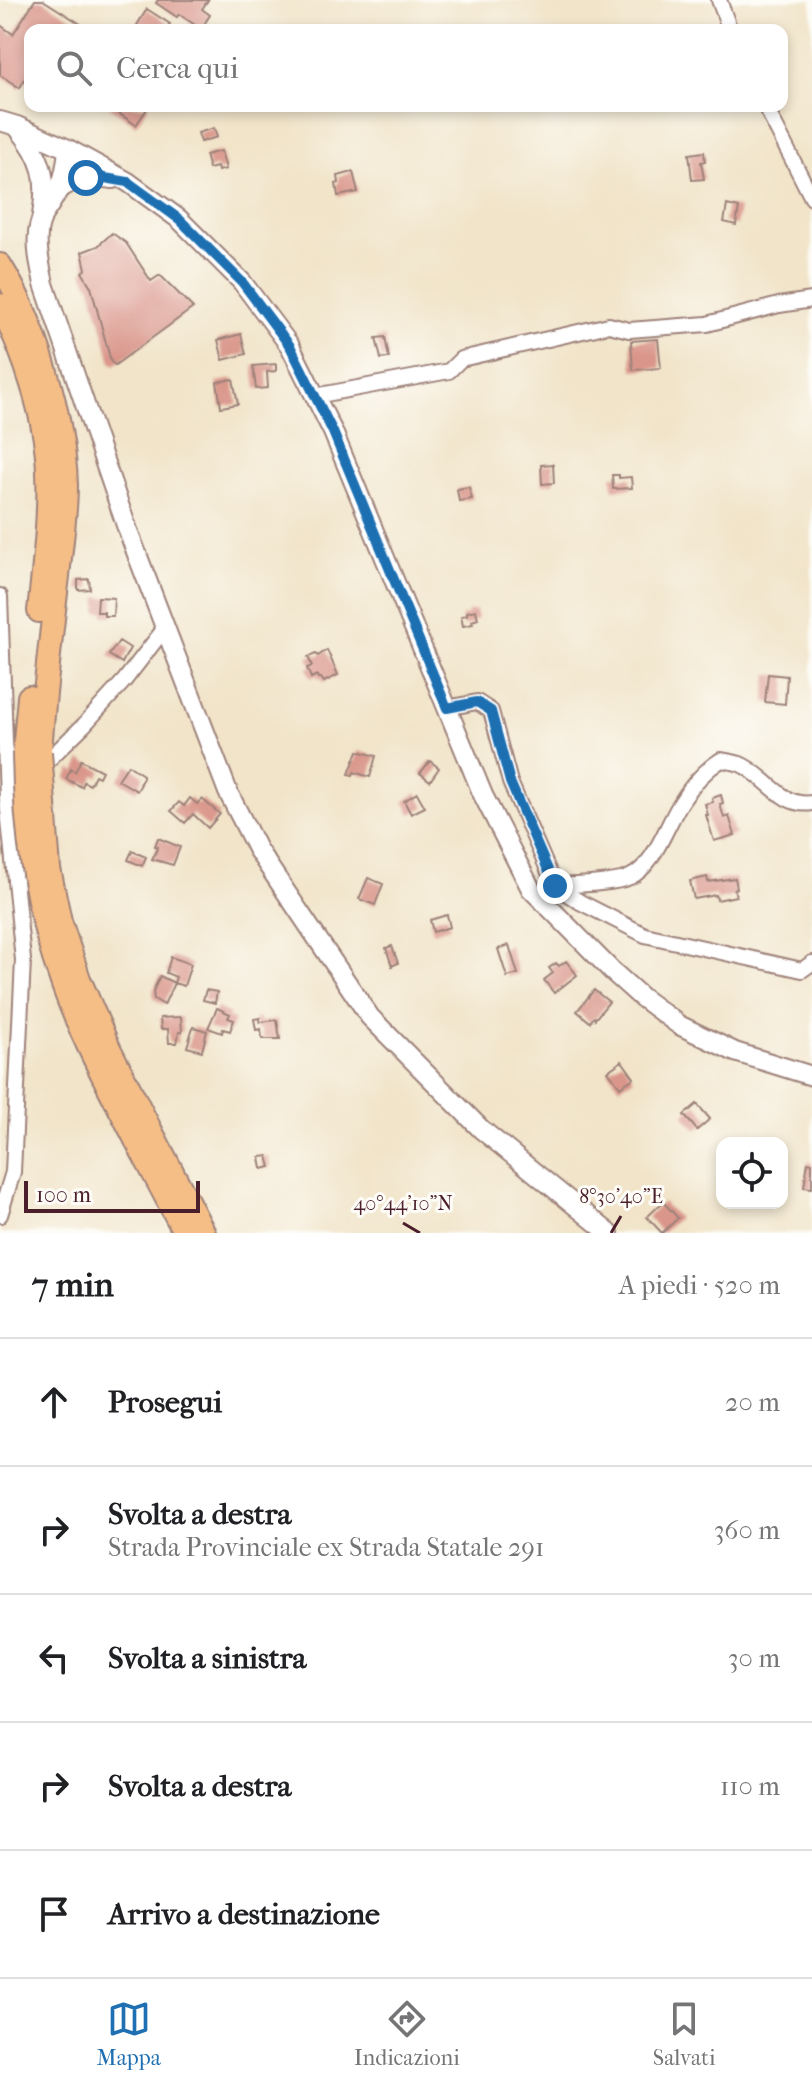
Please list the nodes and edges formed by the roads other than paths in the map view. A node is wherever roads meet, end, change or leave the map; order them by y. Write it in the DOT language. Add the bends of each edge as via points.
graph roads {
  1 [pos="719,0"];
  2 [pos="728,24"];
  3 [pos="768,112"];
  4 [pos="8,124"];
  5 [pos="68,149"];
  6 [pos="128,182"];
  7 [pos="53,189"];
  8 [pos="812,198"];
  9 [pos="0,246"];
  10 [pos="0,265"];
  11 [pos="7,296"];
  12 [pos="812,300"];
  13 [pos="315,396"];
  14 [pos="0,596"];
  15 [pos="165,628"];
  16 [pos="447,708"];
  17 [pos="7,800"];
  18 [pos="812,803"];
  19 [pos="555,886"];
  20 [pos="812,963"];
  21 [pos="812,1076"];
  22 [pos="144,1135"];
  23 [pos="0,1215"];
  24 [pos="185,1233"];
  25 [pos="204,1233"];
  26 [pos="609,1233"];
  1 -- 2 [label="street"];
  3 -- 8 [label="street"];
  4 -- 5 [label="street"];
  4 -- 7 [label="street" via="30,142"];
  5 -- 6 [label="street"];
  5 -- 7 [label="street" via="52,165"];
  6 -- 7 [label="street" via="93,176"];
  6 -- 13 [label="street" via="179,219 242,282 290,346"];
  7 -- 15 [label="street" via="38,233 44,284"];
  9 -- 11 [label="highway"];
  10 -- 11 [label="highway"];
  11 -- 22 [label="highway, bridge" via="30,324 60,430 66,485 32,752 49,869 85,993"];
  12 -- 13 [label="street" via="707,324 629,330 609,325 461,359 449,371"];
  13 -- 16 [label="street"];
  14 -- 17 [label="street"];
  15 -- 17 [label="street" via="84,725"];
  15 -- 26 [label="street" via="228,792 252,839 370,1017 481,1129"];
  16 -- 19 [label="street" via="477,702 491,711 510,782"];
  16 -- 21 [label="street" via="531,889 602,961 679,1025 735,1052"];
  17 -- 23 [label="street" via="23,960 13,1172"];
  18 -- 19 [label="street" via="800,805 742,765 721,760 682,800 645,867 628,878"];
  19 -- 20 [label="street" via="645,935 802,970"];
  22 -- 24 [label="highway"];
  22 -- 25 [label="highway"];
}
